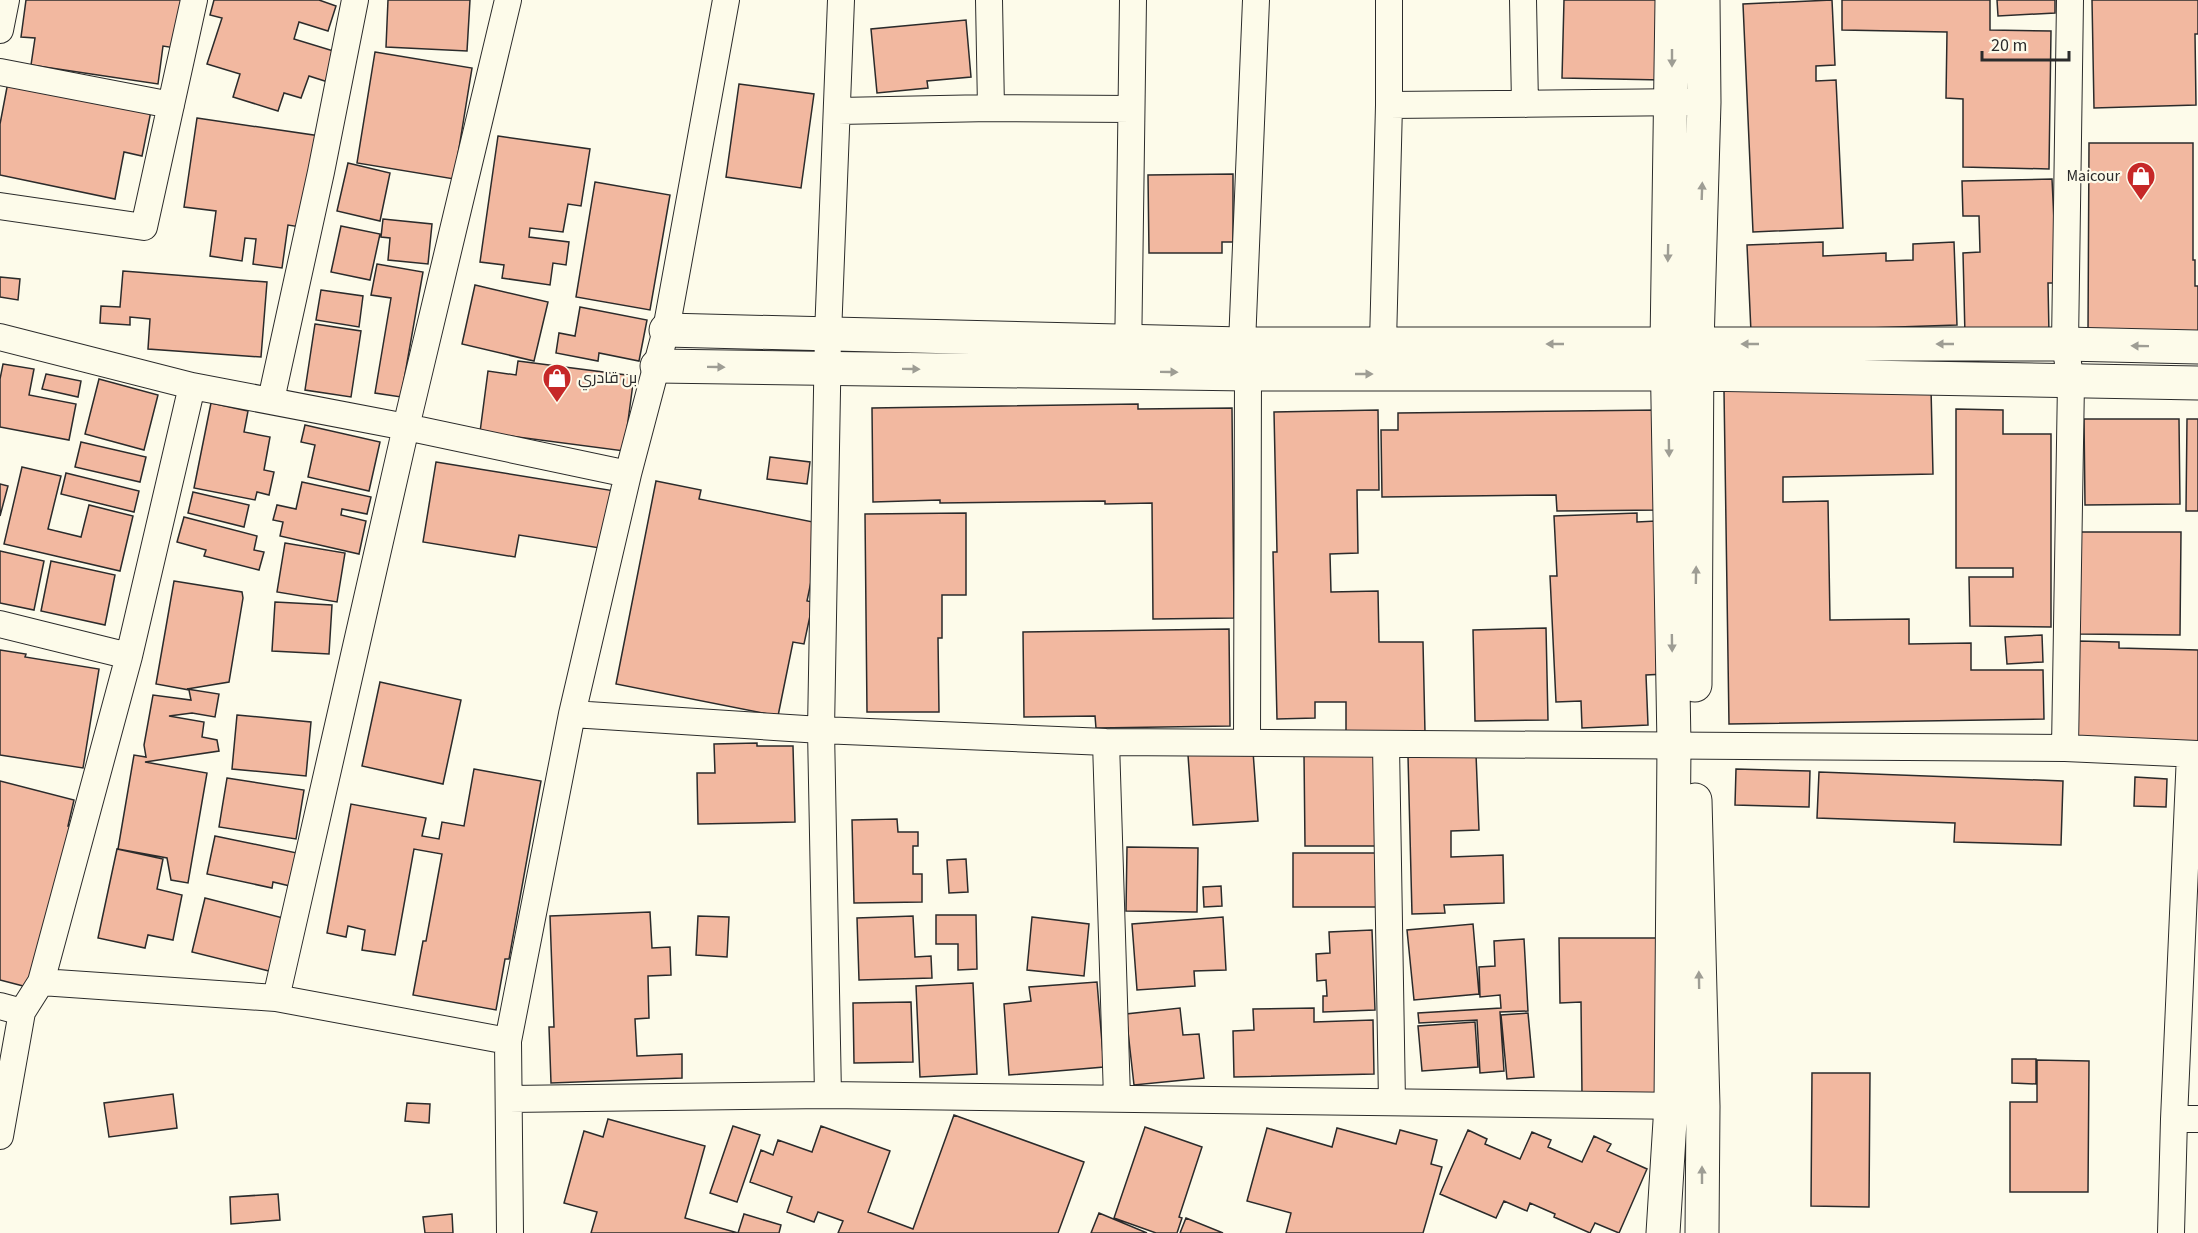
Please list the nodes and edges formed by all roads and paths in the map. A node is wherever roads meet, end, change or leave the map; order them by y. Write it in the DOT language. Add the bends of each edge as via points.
graph roads {
  1 [pos="6,0"];
  2 [pos="194,0"];
  3 [pos="355,0"];
  4 [pos="508,0"];
  5 [pos="726,0"];
  6 [pos="841,0"];
  7 [pos="989,0"];
  8 [pos="1133,0"];
  9 [pos="1256,0"];
  10 [pos="1389,0"];
  11 [pos="1523,0"];
  12 [pos="1672,0"];
  13 [pos="1703,0"];
  14 [pos="2070,0"];
  15 [pos="0,30"];
  16 [pos="0,72"];
  17 [pos="1672,102"];
  18 [pos="1704,102"];
  19 [pos="1525,104"];
  20 [pos="171,105"];
  21 [pos="1389,105"];
  22 [pos="991,108"];
  23 [pos="1131,109"];
  24 [pos="838,111"];
  25 [pos="0,206"];
  26 [pos="666,330"];
  27 [pos="828,335"];
  28 [pos="0,337"];
  29 [pos="1383,343"];
  30 [pos="2065,344"];
  31 [pos="2198,347"];
  32 [pos="1128,356"];
  33 [pos="1245,359"];
  34 [pos="1682,360"];
  35 [pos="657,366"];
  36 [pos="828,368"];
  37 [pos="2071,382"];
  38 [pos="2198,383"];
  39 [pos="192,386"];
  40 [pos="271,400"];
  41 [pos="406,427"];
  42 [pos="628,474"];
  43 [pos="0,624"];
  44 [pos="129,656"];
  45 [pos="572,714"];
  46 [pos="821,730"];
  47 [pos="1106,742"];
  48 [pos="1247,742"];
  49 [pos="1386,744"];
  50 [pos="1684,746"];
  51 [pos="2065,748"];
  52 [pos="2194,754"];
  53 [pos="41,982"];
  54 [pos="276,998"];
  55 [pos="11,1009"];
  56 [pos="508,1041"];
  57 [pos="828,1095"];
  58 [pos="1117,1098"];
  59 [pos="509,1099"];
  60 [pos="1392,1102"];
  61 [pos="1687,1106"];
  62 [pos="2186,1119"];
  63 [pos="0,1136"];
  64 [pos="510,1233"];
  65 [pos="1664,1233"];
  66 [pos="1702,1233"];
  67 [pos="2171,1233"];
  1 -- 15 [label="street"];
  2 -- 20 [label="street"];
  3 -- 40 [label="street"];
  4 -- 41 [label="street"];
  5 -- 26 [label="street"];
  6 -- 24 [label="street"];
  7 -- 22 [label="street"];
  8 -- 23 [label="street"];
  9 -- 33 [label="street"];
  10 -- 21 [label="street"];
  11 -- 19 [label="street"];
  12 -- 17 [label="street, one-way"];
  13 -- 18 [label="street"];
  14 -- 30 [label="street"];
  16 -- 20 [label="street"];
  17 -- 18 [label="street"];
  17 -- 19 [label="street"];
  17 -- 34 [label="street, one-way"];
  34 -- 18 [label="street, one-way"];
  19 -- 21 [label="street"];
  20 -- 25 [label="street" via="144,227"];
  21 -- 29 [label="street"];
  22 -- 23 [label="street"];
  22 -- 24 [label="street"];
  23 -- 32 [label="street"];
  24 -- 27 [label="street"];
  26 -- 27 [label="street"];
  26 -- 35 [label="street"];
  27 -- 32 [label="street"];
  27 -- 36 [label="street"];
  28 -- 39 [label="street"];
  29 -- 33 [label="street"];
  34 -- 29 [label="street, one-way"];
  31 -- 30 [label="street, one-way"];
  30 -- 34 [label="street, one-way"];
  30 -- 37 [label="street"];
  32 -- 33 [label="street"];
  36 -- 32 [label="street, one-way"];
  33 -- 34 [label="street, one-way"];
  33 -- 48 [label="street"];
  34 -- 37 [label="street"];
  34 -- 50 [label="street"];
  35 -- 36 [label="street, one-way"];
  35 -- 42 [label="street"];
  36 -- 46 [label="street"];
  37 -- 38 [label="street"];
  37 -- 51 [label="street"];
  39 -- 40 [label="street"];
  39 -- 44 [label="street"];
  40 -- 41 [label="street"];
  41 -- 42 [label="street"];
  41 -- 54 [label="street"];
  42 -- 45 [label="street"];
  43 -- 44 [label="street"];
  44 -- 53 [label="street"];
  45 -- 46 [label="street"];
  45 -- 56 [label="street"];
  46 -- 47 [label="street"];
  46 -- 57 [label="street"];
  47 -- 48 [label="street"];
  47 -- 58 [label="street"];
  48 -- 49 [label="street"];
  49 -- 50 [label="street"];
  49 -- 60 [label="street"];
  50 -- 51 [label="street"];
  50 -- 61 [label="street"];
  51 -- 52 [label="street"];
  52 -- 62 [label="street"];
  53 -- 54 [label="street"];
  53 -- 55 [label="street"];
  54 -- 56 [label="street"];
  55 -- 63 [label="street"];
  56 -- 59 [label="street"];
  57 -- 58 [label="street"];
  57 -- 59 [label="street"];
  58 -- 60 [label="street"];
  59 -- 64 [label="street"];
  60 -- 61 [label="street"];
  61 -- 65 [label="street"];
  66 -- 61 [label="street, one-way"];
  62 -- 67 [label="street"];
}
